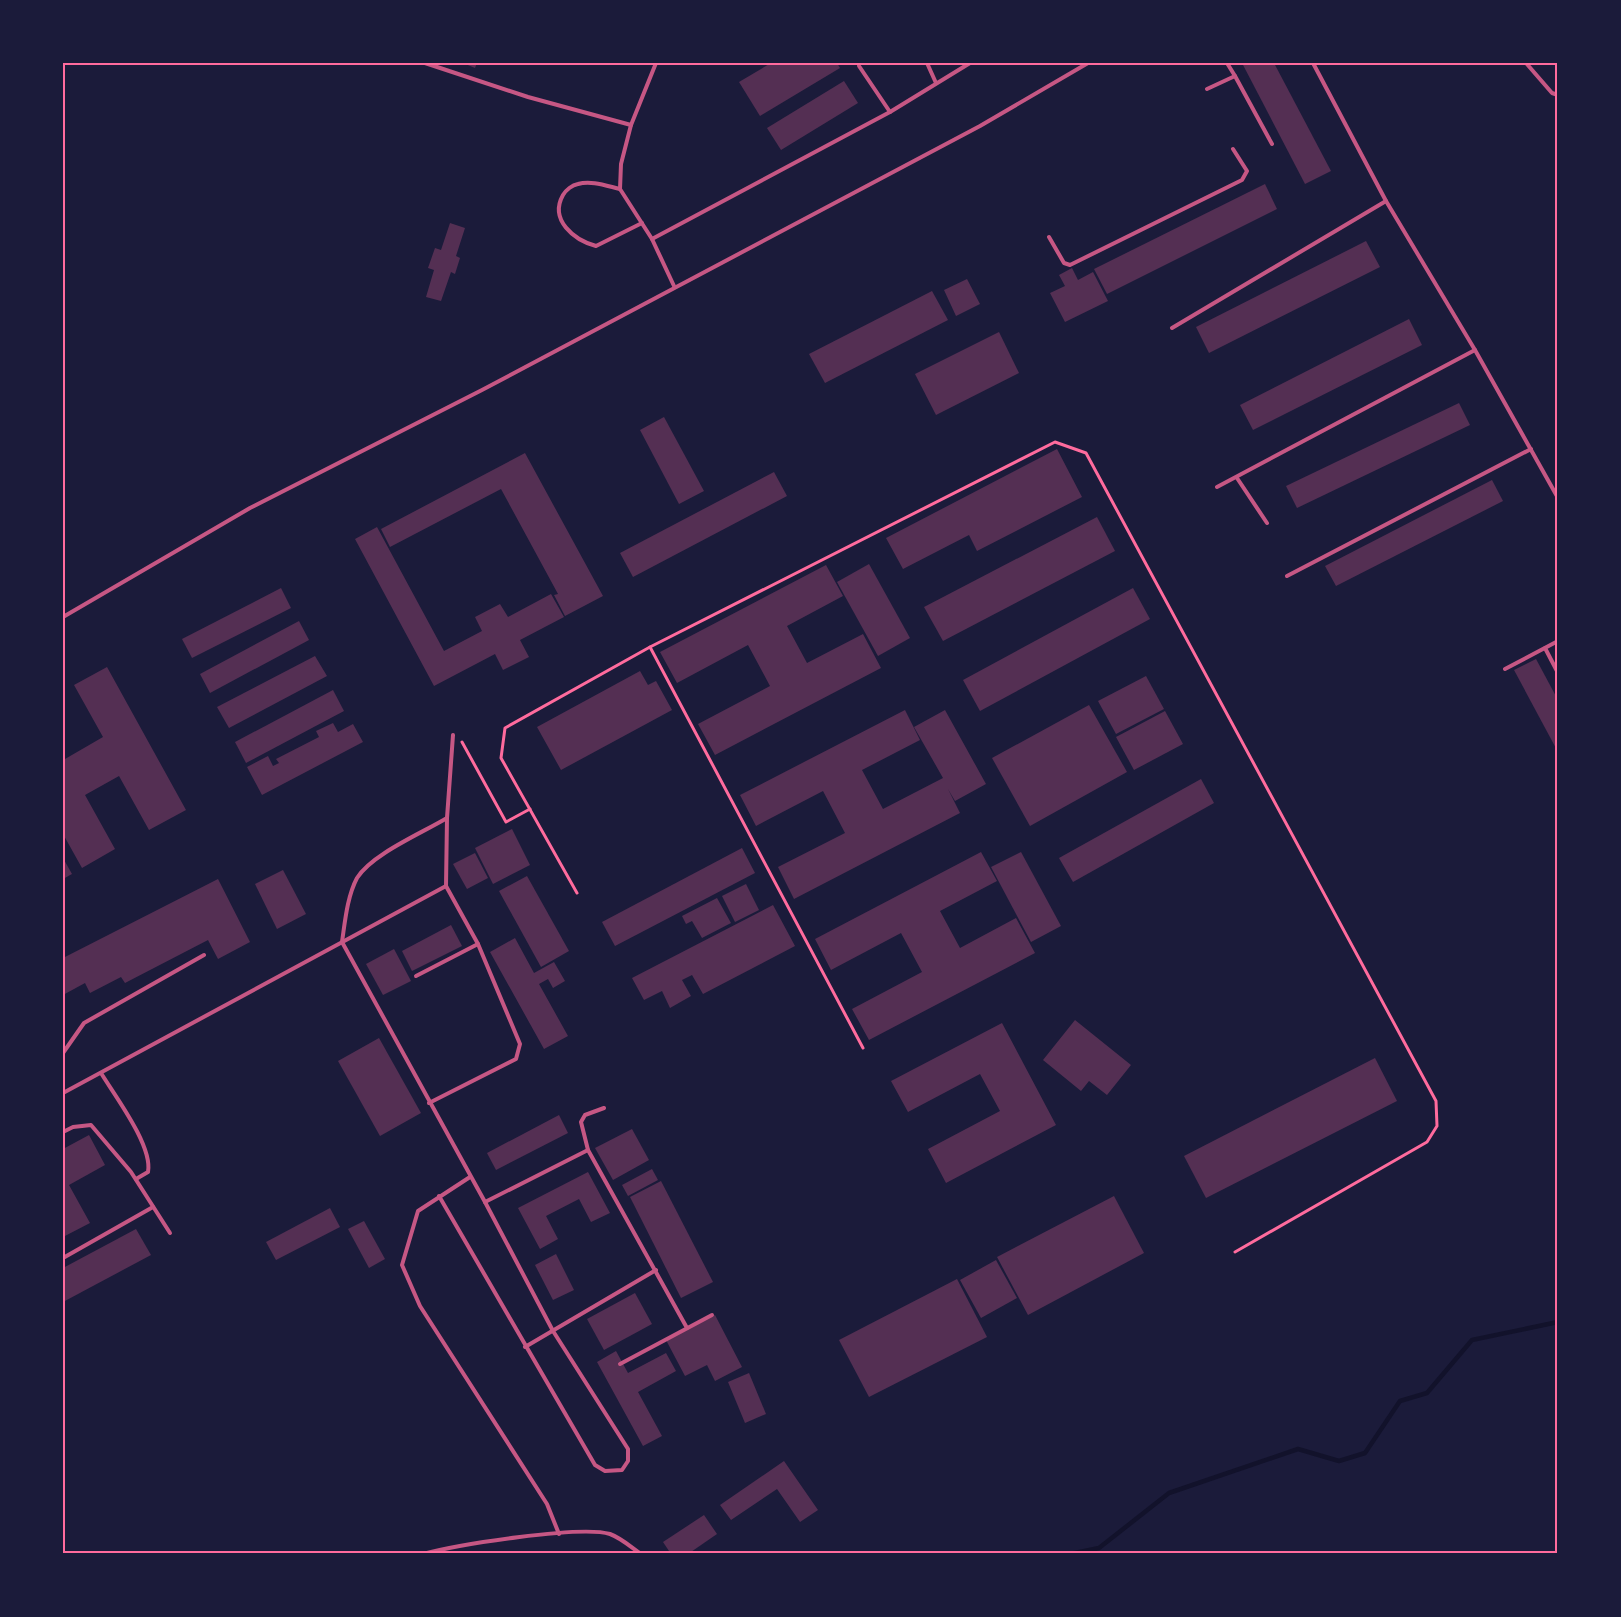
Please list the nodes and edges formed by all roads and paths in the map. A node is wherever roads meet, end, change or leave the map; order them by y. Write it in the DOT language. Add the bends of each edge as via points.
graph roads {
  1 [pos="425,63"];
  2 [pos="656,63"];
  3 [pos="927,63"];
  4 [pos="970,63"];
  5 [pos="1088,63"];
  6 [pos="1227,63"];
  7 [pos="1313,63"];
  8 [pos="1526,63"];
  9 [pos="860,66"];
  10 [pos="1235,76"];
  11 [pos="936,83"];
  12 [pos="1207,89"];
  13 [pos="1558,95"];
  14 [pos="890,112"];
  15 [pos="632,125"];
  16 [pos="1272,144"];
  17 [pos="1233,149"];
  18 [pos="620,189"];
  19 [pos="1386,201"];
  20 [pos="642,223"];
  21 [pos="1049,237"];
  22 [pos="652,239"];
  23 [pos="674,286"];
  24 [pos="1172,328"];
  25 [pos="1475,350"];
  26 [pos="1531,449"];
  27 [pos="1237,478"];
  28 [pos="1217,487"];
  29 [pos="1558,498"];
  30 [pos="1267,524"];
  31 [pos="1287,576"];
  32 [pos="63,617"];
  33 [pos="1558,641"];
  34 [pos="650,647"];
  35 [pos="1545,648"];
  36 [pos="1505,669"];
  37 [pos="1558,673"];
  38 [pos="453,735"];
  39 [pos="530,809"];
  40 [pos="447,818"];
  41 [pos="446,886"];
  42 [pos="577,893"];
  43 [pos="342,942"];
  44 [pos="478,944"];
  45 [pos="204,954"];
  46 [pos="416,976"];
  47 [pos="863,1047"];
  48 [pos="63,1053"];
  49 [pos="101,1073"];
  50 [pos="63,1093"];
  51 [pos="429,1103"];
  52 [pos="604,1108"];
  53 [pos="63,1132"];
  54 [pos="588,1150"];
  55 [pos="470,1177"];
  56 [pos="136,1179"];
  57 [pos="439,1196"];
  58 [pos="485,1202"];
  59 [pos="153,1207"];
  60 [pos="170,1233"];
  61 [pos="1235,1252"];
  62 [pos="63,1258"];
  63 [pos="656,1270"];
  64 [pos="712,1315"];
  65 [pos="687,1328"];
  66 [pos="553,1331"];
  67 [pos="525,1347"];
  68 [pos="620,1364"];
  69 [pos="559,1533"];
  70 [pos="423,1554"];
  71 [pos="640,1554"];
  1 -- 15 [label="lane" via="528,97"];
  2 -- 15 [label="lane"];
  3 -- 11 [label="lane"];
  4 -- 11 [label="lane"];
  5 -- 23 [label="lane" via="980,126"];
  6 -- 10 [label="lane"];
  7 -- 19 [label="lane"];
  8 -- 13 [label="lane"];
  9 -- 14 [label="lane"];
  10 -- 12 [label="lane"];
  10 -- 16 [label="lane"];
  11 -- 14 [label="lane"];
  14 -- 22 [label="lane"];
  15 -- 18 [label="lane" via="621,164"];
  17 -- 21 [label="lane" via="1247,171 1242,180 1070,266"];
  18 -- 20 [label="lane"];
  18 -- 20 [label="lane" via="591,183 567,189 559,212 562,224 578,238 596,246"];
  19 -- 24 [label="lane"];
  19 -- 25 [label="lane"];
  20 -- 22 [label="lane"];
  22 -- 23 [label="lane"];
  23 -- 32 [label="lane" via="482,390 250,508"];
  25 -- 26 [label="lane"];
  25 -- 27 [label="lane"];
  26 -- 29 [label="lane"];
  26 -- 31 [label="lane"];
  27 -- 28 [label="lane"];
  27 -- 30 [label="lane"];
  33 -- 35 [label="lane"];
  34 -- 39 [label="path" via="505,728 501,758"];
  34 -- 47 [label="path"];
  34 -- 61 [label="path" via="1055,442 1086,453 1436,1101 1437,1126 1427,1142"];
  35 -- 36 [label="lane"];
  35 -- 37 [label="lane"];
  38 -- 39 [label="path" via="457,733 506,822"];
  38 -- 40 [label="lane"];
  39 -- 42 [label="path"];
  40 -- 41 [label="lane"];
  40 -- 43 [label="lane" via="371,863 357,879"];
  41 -- 43 [label="lane"];
  41 -- 44 [label="lane"];
  43 -- 49 [label="lane"];
  43 -- 51 [label="lane"];
  44 -- 46 [label="lane"];
  44 -- 51 [label="lane" via="520,1044 516,1059"];
  45 -- 48 [label="lane" via="84,1023"];
  49 -- 50 [label="lane"];
  49 -- 56 [label="lane" via="150,1161 148,1172"];
  51 -- 55 [label="lane"];
  52 -- 54 [label="lane" via="585,1115 581,1122"];
  53 -- 56 [label="lane" via="91,1125"];
  54 -- 58 [label="lane"];
  54 -- 63 [label="lane"];
  55 -- 57 [label="lane"];
  55 -- 58 [label="lane"];
  56 -- 59 [label="lane"];
  57 -- 67 [label="lane"];
  57 -- 69 [label="lane" via="418,1212 402,1265 420,1306 547,1504"];
  58 -- 66 [label="lane"];
  59 -- 60 [label="lane"];
  59 -- 62 [label="lane"];
  63 -- 65 [label="lane"];
  63 -- 66 [label="lane"];
  64 -- 65 [label="lane"];
  65 -- 68 [label="lane"];
  66 -- 67 [label="lane"];
  66 -- 67 [label="lane" via="628,1449 628,1461 622,1470 605,1471 595,1465"];
  69 -- 70 [label="lane"];
  69 -- 71 [label="lane" via="610,1534"];
}
